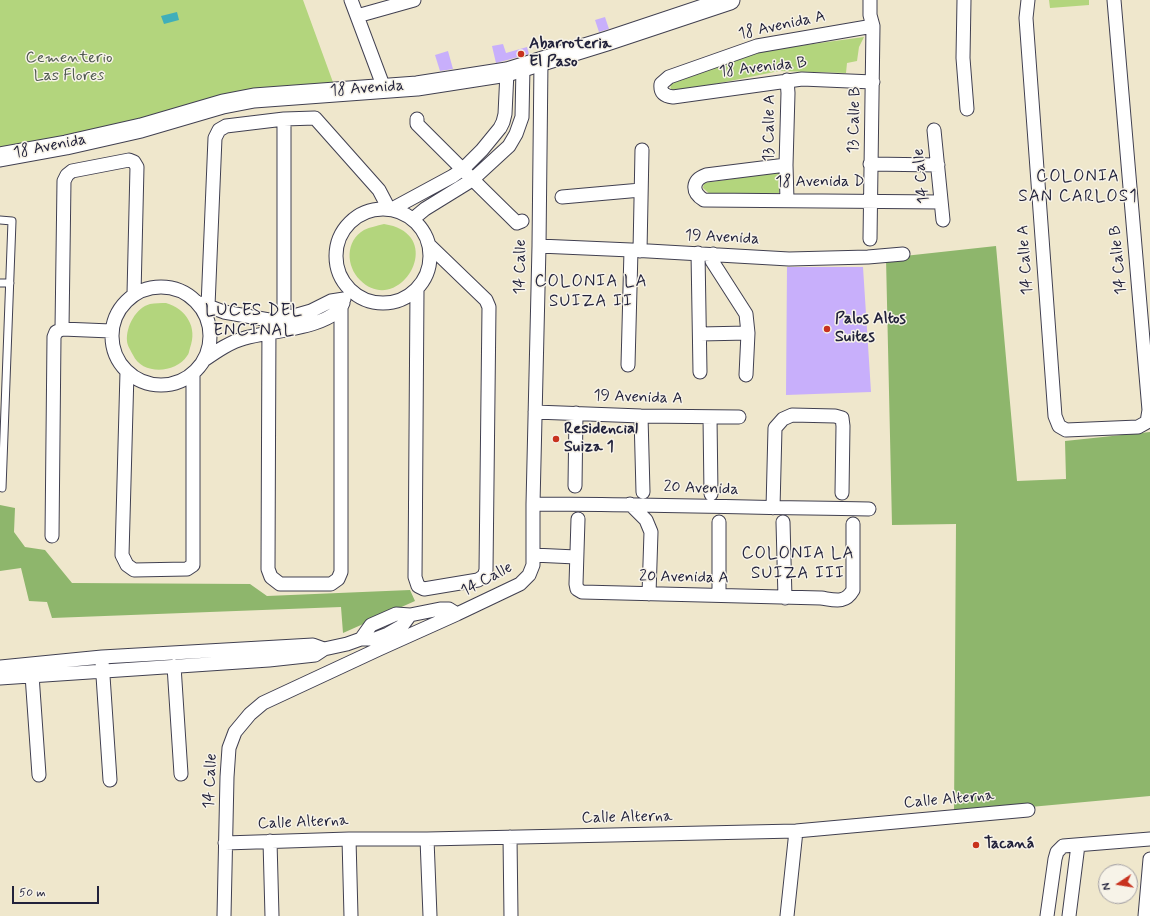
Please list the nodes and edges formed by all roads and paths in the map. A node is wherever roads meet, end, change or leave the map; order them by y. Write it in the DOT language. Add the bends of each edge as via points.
graph roads {
  1 [pos="350,0"];
  2 [pos="414,0"];
  3 [pos="870,0"];
  4 [pos="878,0"];
  5 [pos="964,0"];
  6 [pos="1020,0"];
  7 [pos="1028,0"];
  8 [pos="1114,0"];
  9 [pos="720,2"];
  10 [pos="356,16"];
  11 [pos="1026,18"];
  12 [pos="873,26"];
  13 [pos="541,61"];
  14 [pos="515,70"];
  15 [pos="787,80"];
  16 [pos="873,82"];
  17 [pos="384,88"];
  18 [pos="661,89"];
  19 [pos="967,109"];
  20 [pos="505,114"];
  21 [pos="522,117"];
  22 [pos="284,119"];
  23 [pos="418,119"];
  24 [pos="934,130"];
  25 [pos="642,150"];
  26 [pos="0,157"];
  27 [pos="870,164"];
  28 [pos="786,165"];
  29 [pos="938,165"];
  30 [pos="463,170"];
  31 [pos="472,180"];
  32 [pos="641,190"];
  33 [pos="562,196"];
  34 [pos="787,200"];
  35 [pos="870,201"];
  36 [pos="941,202"];
  37 [pos="391,209"];
  38 [pos="413,219"];
  39 [pos="0,220"];
  40 [pos="943,220"];
  41 [pos="522,221"];
  42 [pos="870,239"];
  43 [pos="430,246"];
  44 [pos="539,246"];
  45 [pos="636,250"];
  46 [pos="698,254"];
  47 [pos="713,254"];
  48 [pos="903,254"];
  49 [pos="0,283"];
  50 [pos="10,283"];
  51 [pos="417,290"];
  52 [pos="134,294"];
  53 [pos="346,300"];
  54 [pos="203,304"];
  55 [pos="269,320"];
  56 [pos="284,325"];
  57 [pos="62,329"];
  58 [pos="111,331"];
  59 [pos="269,333"];
  60 [pos="748,333"];
  61 [pos="700,334"];
  62 [pos="204,360"];
  63 [pos="628,366"];
  64 [pos="126,372"];
  65 [pos="700,372"];
  66 [pos="193,374"];
  67 [pos="746,375"];
  68 [pos="535,412"];
  69 [pos="576,413"];
  70 [pos="641,416"];
  71 [pos="710,417"];
  72 [pos="740,417"];
  73 [pos="1059,426"];
  74 [pos="2,452"];
  75 [pos="575,486"];
  76 [pos="2,488"];
  77 [pos="643,492"];
  78 [pos="842,493"];
  79 [pos="710,494"];
  80 [pos="533,504"];
  81 [pos="630,504"];
  82 [pos="773,508"];
  83 [pos="869,509"];
  84 [pos="578,519"];
  85 [pos="719,522"];
  86 [pos="783,522"];
  87 [pos="853,524"];
  88 [pos="52,536"];
  89 [pos="533,555"];
  90 [pos="576,556"];
  91 [pos="649,594"];
  92 [pos="719,595"];
  93 [pos="785,598"];
  94 [pos="457,614"];
  95 [pos="268,654"];
  96 [pos="102,664"];
  97 [pos="174,666"];
  98 [pos="0,667"];
  99 [pos="32,676"];
  100 [pos="0,678"];
  101 [pos="181,774"];
  102 [pos="39,775"];
  103 [pos="110,780"];
  104 [pos="1028,810"];
  105 [pos="796,831"];
  106 [pos="510,837"];
  107 [pos="349,839"];
  108 [pos="426,839"];
  109 [pos="1150,839"];
  110 [pos="270,841"];
  111 [pos="225,843"];
  112 [pos="1078,845"];
  113 [pos="1150,860"];
  114 [pos="224,916"];
  115 [pos="272,916"];
  116 [pos="351,916"];
  117 [pos="430,916"];
  118 [pos="511,916"];
  119 [pos="787,916"];
  120 [pos="1047,916"];
  121 [pos="1069,916"];
  122 [pos="1145,916"];
  1 -- 10 [label="street"];
  2 -- 10 [label="street"];
  3 -- 12 [label="street, 13 Calle B"];
  4 -- 12 [label="street, 13 Calle B"];
  5 -- 19 [label="street" via="962,58"];
  6 -- 11 [label="street, 14 Calle A"];
  7 -- 11 [label="street, 14 Calle A"];
  8 -- 73 [label="street, 14 Calle B" via="1149,410 1147,422 1138,427 1066,430"];
  9 -- 13 [label="street, 18 Avenida"];
  10 -- 17 [label="street"];
  11 -- 73 [label="street, 14 Calle A" via="1055,416"];
  12 -- 16 [label="street, 13 Calle B"];
  12 -- 18 [label="street, 18 Avenida A" via="757,46 669,77 661,84"];
  13 -- 14 [label="street, 18 Avenida"];
  13 -- 44 [label="street, 14 Calle"];
  14 -- 17 [label="street, 18 Avenida" via="416,86"];
  14 -- 20 [label="street"];
  14 -- 21 [label="street"];
  15 -- 16 [label="street, 18 Avenida B"];
  15 -- 18 [label="street, 18 Avenida B" via="673,97 663,94"];
  15 -- 28 [label="street, 13 Calle A"];
  16 -- 27 [label="street, 13 Calle B"];
  17 -- 26 [label="street, 18 Avenida" via="254,98 223,104 141,128"];
  20 -- 21 [label="street"];
  20 -- 30 [label="street" via="500,128"];
  21 -- 31 [label="street" via="509,146"];
  22 -- 37 [label="street" via="315,118 379,190"];
  22 -- 54 [label="street" via="226,126 219,130 215,138"];
  22 -- 56 [label="street"];
  23 -- 30 [label="street" via="417,124"];
  24 -- 29 [label="street, 14 Calle"];
  25 -- 32 [label="street"];
  27 -- 29 [label="street"];
  27 -- 35 [label="street, 13 Calle B"];
  28 -- 34 [label="street, 13 Calle A"];
  28 -- 34 [label="street, 18 Avenida D" via="706,175 695,182 695,191 704,200"];
  29 -- 36 [label="street, 14 Calle"];
  30 -- 31 [label="street"];
  30 -- 37 [label="street"];
  31 -- 38 [label="street"];
  31 -- 41 [label="street" via="517,223"];
  32 -- 33 [label="street"];
  32 -- 45 [label="street"];
  34 -- 35 [label="street, 18 Avenida D"];
  35 -- 36 [label="street, 18 Avenida D"];
  35 -- 42 [label="street, 13 Calle B"];
  36 -- 40 [label="street, 14 Calle"];
  37 -- 38 [label="street"];
  37 -- 53 [label="street" via="374,209 360,215 348,224 340,237 336,252 337,267 343,281"];
  38 -- 43 [label="street"];
  39 -- 50 [label="lane" via="12,221"];
  43 -- 51 [label="street" via="430,262 426,277"];
  43 -- 51 [label="street" via="486,300 489,307 486,570 484,576 478,580 424,589 418,586 415,577"];
  44 -- 45 [label="street, 19 Avenida"];
  44 -- 68 [label="street, 14 Calle"];
  45 -- 46 [label="street, 19 Avenida"];
  45 -- 63 [label="street"];
  46 -- 47 [label="street, 19 Avenida"];
  46 -- 61 [label="street"];
  47 -- 48 [label="street, 19 Avenida" via="789,259"];
  47 -- 60 [label="street" via="712,261 746,314"];
  49 -- 50 [label="lane"];
  50 -- 74 [label="lane"];
  51 -- 53 [label="street" via="397,302 385,304 362,299"];
  52 -- 54 [label="street" via="146,288 174,288"];
  52 -- 57 [label="street" via="137,167 129,160 72,171 64,181"];
  52 -- 58 [label="street" via="123,304 115,317"];
  53 -- 56 [label="street" via="334,315 319,322"];
  53 -- 59 [label="street" via="341,572 338,579 331,584 280,584 271,577 268,569"];
  54 -- 55 [label="street" via="224,312"];
  54 -- 62 [label="street" via="210,330 210,346"];
  55 -- 56 [label="street"];
  55 -- 59 [label="street"];
  56 -- 59 [label="street"];
  57 -- 58 [label="street"];
  57 -- 88 [label="street" via="56,332 54,337"];
  58 -- 64 [label="street" via="112,346 117,360"];
  59 -- 62 [label="street" via="244,338 224,346"];
  60 -- 61 [label="street"];
  60 -- 67 [label="street"];
  61 -- 65 [label="street"];
  62 -- 66 [label="street"];
  64 -- 66 [label="street" via="142,382 160,386 177,383"];
  64 -- 66 [label="street" via="122,555 127,565 134,570 187,570 193,565"];
  68 -- 69 [label="street, 19 Avenida A"];
  68 -- 80 [label="street, 14 Calle"];
  69 -- 70 [label="street, 19 Avenida A"];
  69 -- 75 [label="street"];
  70 -- 71 [label="street, 19 Avenida A"];
  70 -- 77 [label="street"];
  71 -- 72 [label="street, 19 Avenida A"];
  71 -- 79 [label="street"];
  74 -- 76 [label="lane"];
  78 -- 82 [label="street" via="842,418 792,415 783,419 775,428"];
  80 -- 81 [label="street, 20 Avenida"];
  80 -- 89 [label="street, 14 Calle"];
  81 -- 82 [label="street, 20 Avenida"];
  81 -- 91 [label="street" via="646,520 651,532"];
  82 -- 83 [label="street, 20 Avenida"];
  84 -- 90 [label="street"];
  85 -- 92 [label="street"];
  86 -- 93 [label="street"];
  87 -- 93 [label="street, 20 Avenida A" via="853,590 849,596 842,600"];
  89 -- 90 [label="street"];
  89 -- 94 [label="street, 14 Calle" via="529,576 520,584"];
  90 -- 91 [label="street, 20 Avenida A" via="576,584 582,592"];
  91 -- 92 [label="street, 20 Avenida A"];
  92 -- 93 [label="street, 20 Avenida A"];
  94 -- 95 [label="street" via="449,609 410,615 396,614 371,626 361,639 348,644 324,649 313,645"];
  94 -- 111 [label="street, 14 Calle" via="263,703 250,714 235,732 229,748"];
  95 -- 96 [label="street"];
  95 -- 97 [label="street"];
  96 -- 97 [label="street"];
  96 -- 98 [label="street"];
  96 -- 99 [label="street"];
  96 -- 103 [label="street"];
  97 -- 101 [label="street"];
  99 -- 100 [label="street"];
  99 -- 102 [label="street"];
  104 -- 105 [label="street, Calle Alterna"];
  105 -- 106 [label="street, Calle Alterna"];
  105 -- 119 [label="street"];
  106 -- 108 [label="street, Calle Alterna"];
  106 -- 118 [label="street"];
  107 -- 108 [label="street, Calle Alterna"];
  107 -- 110 [label="street, Calle Alterna"];
  107 -- 116 [label="street"];
  108 -- 117 [label="street"];
  109 -- 112 [label="street"];
  110 -- 111 [label="street, Calle Alterna"];
  110 -- 115 [label="street"];
  111 -- 114 [label="street, 14 Calle"];
  112 -- 120 [label="street" via="1063,846 1057,852"];
  112 -- 121 [label="street"];
  113 -- 122 [label="street"];
}
